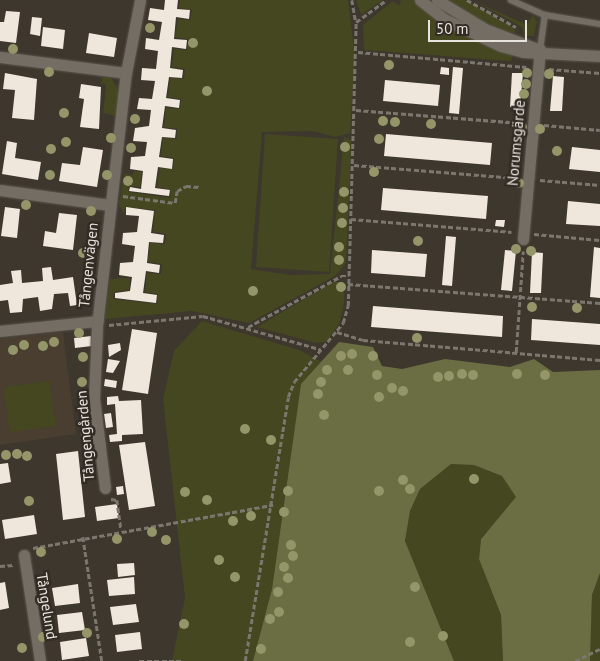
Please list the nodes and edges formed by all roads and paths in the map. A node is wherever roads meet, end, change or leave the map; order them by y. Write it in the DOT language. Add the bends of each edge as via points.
graph roads {
  1 [pos="140,0"];
  2 [pos="352,0"];
  3 [pos="386,0"];
  4 [pos="420,0"];
  5 [pos="437,0"];
  6 [pos="511,0"];
  7 [pos="544,15"];
  8 [pos="356,22"];
  9 [pos="600,24"];
  10 [pos="540,50"];
  11 [pos="358,52"];
  12 [pos="600,56"];
  13 [pos="0,57"];
  14 [pos="538,68"];
  15 [pos="126,73"];
  16 [pos="600,74"];
  17 [pos="356,110"];
  18 [pos="534,124"];
  19 [pos="600,130"];
  20 [pos="354,165"];
  21 [pos="528,178"];
  22 [pos="600,185"];
  23 [pos="199,187"];
  24 [pos="0,190"];
  25 [pos="111,200"];
  26 [pos="351,219"];
  27 [pos="523,236"];
  28 [pos="600,240"];
  29 [pos="349,276"];
  30 [pos="348,284"];
  31 [pos="521,297"];
  32 [pos="600,303"];
  33 [pos="97,323"];
  34 [pos="247,327"];
  35 [pos="0,331"];
  36 [pos="337,332"];
  37 [pos="320,349"];
  38 [pos="516,353"];
  39 [pos="600,360"];
  40 [pos="105,488"];
  41 [pos="273,505"];
  42 [pos="121,530"];
  43 [pos="83,537"];
  44 [pos="24,555"];
  45 [pos="600,650"];
  46 [pos="40,661"];
  47 [pos="102,661"];
  48 [pos="139,661"];
  49 [pos="181,661"];
  50 [pos="246,661"];
  51 [pos="575,661"];
  1 -- 15 [label="street, Tångenvägen"];
  2 -- 8 [label="path"];
  3 -- 8 [label="path"];
  4 -- 10 [label="street" via="444,19 487,40 523,52"];
  5 -- 10 [label="street" via="487,30"];
  6 -- 7 [label="lane"];
  7 -- 9 [label="lane"];
  7 -- 10 [label="lane"];
  8 -- 11 [label="path"];
  10 -- 12 [label="street"];
  10 -- 14 [label="street, Norumsgärde"];
  11 -- 14 [label="path"];
  11 -- 17 [label="path"];
  13 -- 15 [label="street"];
  14 -- 16 [label="path"];
  14 -- 18 [label="street, Norumsgärde"];
  15 -- 25 [label="street, Tångenvägen"];
  17 -- 18 [label="path"];
  17 -- 20 [label="path"];
  18 -- 19 [label="path"];
  18 -- 21 [label="street, Norumsgärde"];
  20 -- 21 [label="path"];
  20 -- 26 [label="path"];
  21 -- 22 [label="path"];
  21 -- 27 [label="street, Norumsgärde"];
  23 -- 25 [label="path" via="186,186 177,191 174,203"];
  24 -- 25 [label="street, Tångenvägen"];
  25 -- 33 [label="street, Tångenvägen"];
  26 -- 27 [label="path"];
  26 -- 29 [label="path"];
  27 -- 28 [label="path"];
  27 -- 31 [label="path"];
  29 -- 30 [label="path"];
  29 -- 34 [label="path" via="341,276"];
  30 -- 31 [label="path"];
  30 -- 36 [label="path" via="348,306"];
  31 -- 32 [label="path"];
  31 -- 38 [label="path"];
  33 -- 34 [label="path" via="203,316"];
  33 -- 35 [label="street, Tångenvägen"];
  33 -- 40 [label="street, Tångengården" via="94,399"];
  34 -- 37 [label="path"];
  36 -- 37 [label="path"];
  36 -- 38 [label="path" via="362,340"];
  37 -- 41 [label="path" via="288,397"];
  38 -- 39 [label="path"];
  40 -- 42 [label="path" via="106,498 117,500"];
  41 -- 42 [label="path"];
  41 -- 50 [label="path"];
  42 -- 43 [label="path"];
  43 -- 44 [label="path" via="42,545 24,552"];
  43 -- 47 [label="path"];
  44 -- 46 [label="street, Tångelund"];
  45 -- 51 [label="path"];
  48 -- 49 [label="path"];
}
